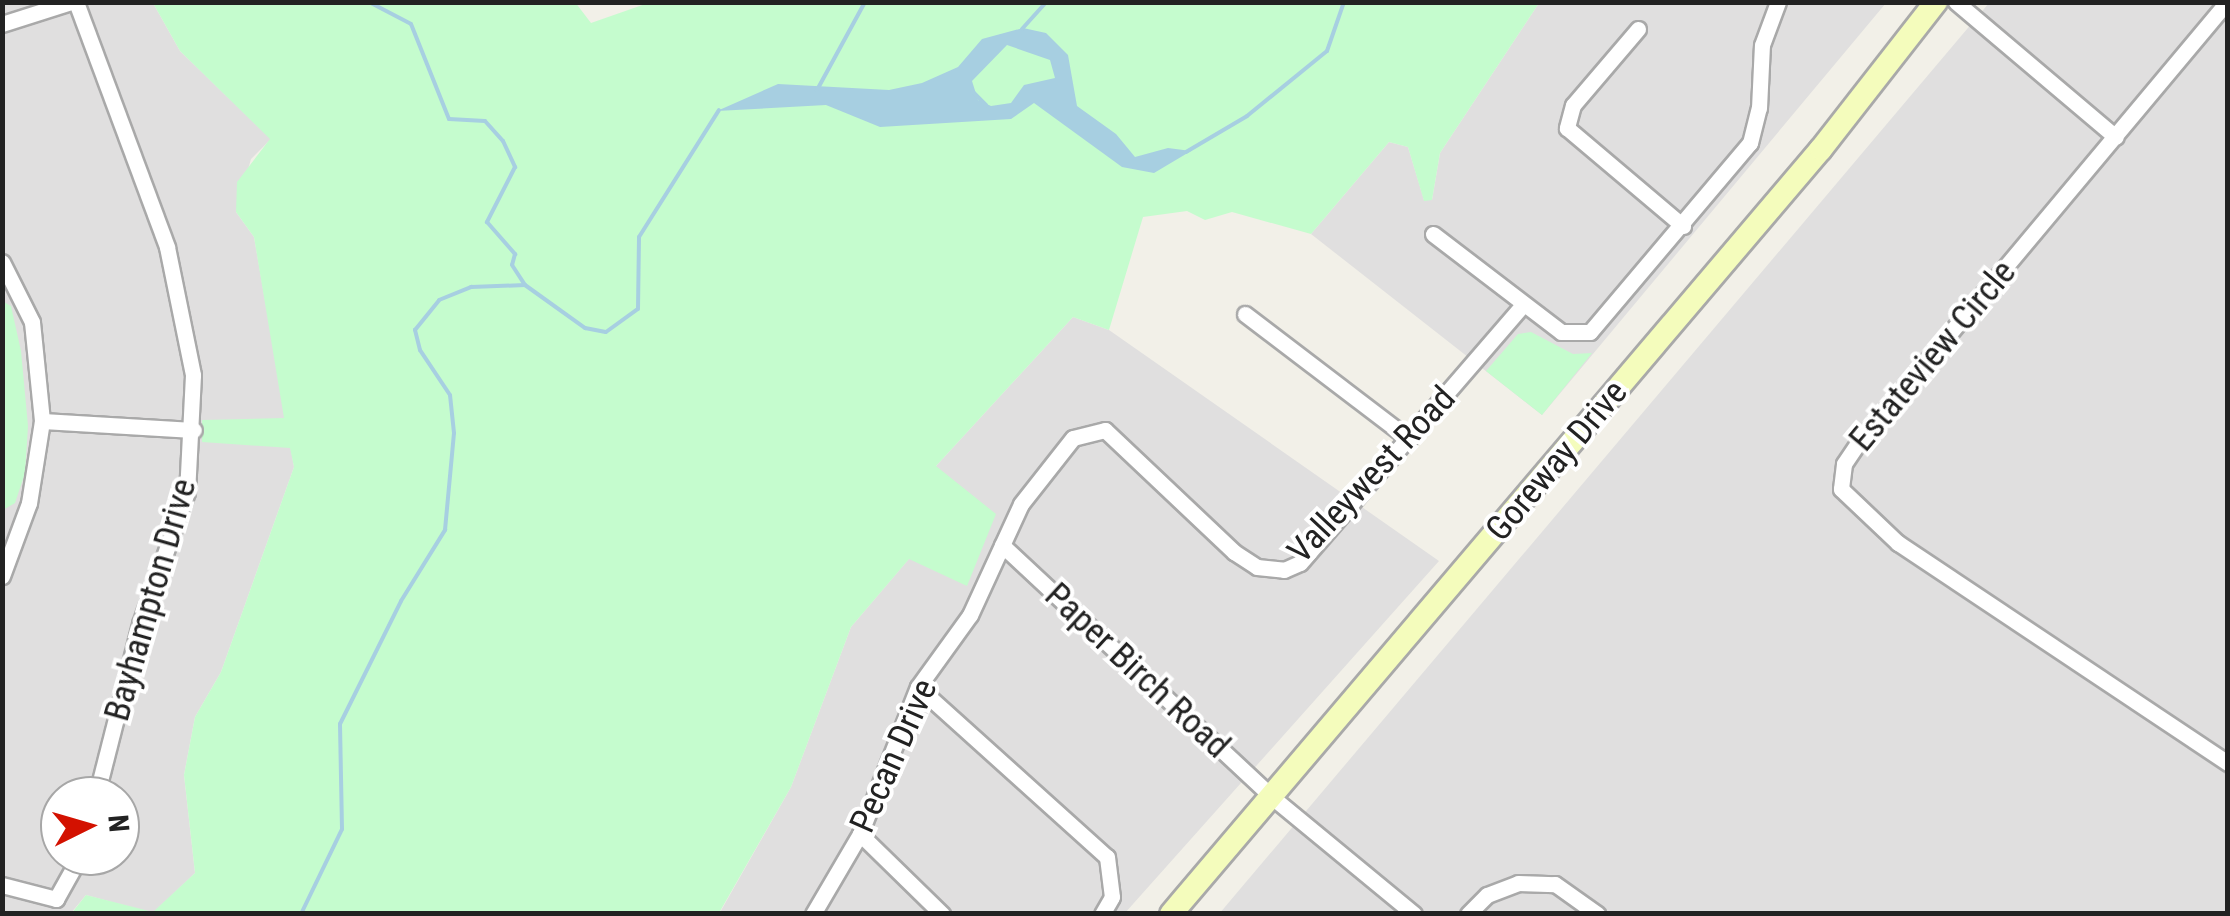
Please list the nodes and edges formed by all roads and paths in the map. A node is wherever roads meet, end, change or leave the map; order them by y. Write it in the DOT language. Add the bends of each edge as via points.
graph roads {
  1 [pos="73,2"];
  2 [pos="1778,2"];
  3 [pos="1936,2"];
  4 [pos="1956,2"];
  5 [pos="2227,2"];
  6 [pos="2,24"];
  7 [pos="1638,29"];
  8 [pos="2116,137"];
  9 [pos="1684,226"];
  10 [pos="1434,234"];
  11 [pos="2,262"];
  12 [pos="7,280"];
  13 [pos="1522,306"];
  14 [pos="1244,314"];
  15 [pos="42,422"];
  16 [pos="194,430"];
  17 [pos="1409,439"];
  18 [pos="2,526"];
  19 [pos="18,534"];
  20 [pos="1002,545"];
  21 [pos="2,576"];
  22 [pos="918,687"];
  23 [pos="2228,763"];
  24 [pos="101,776"];
  25 [pos="1272,796"];
  26 [pos="860,834"];
  27 [pos="69,876"];
  28 [pos="2,885"];
  29 [pos="813,914"];
  30 [pos="942,914"];
  31 [pos="1102,914"];
  32 [pos="1171,914"];
  33 [pos="1414,914"];
  34 [pos="1468,914"];
  35 [pos="1598,914"];
  1 -- 6 [label="street"];
  1 -- 16 [label="street, Bayhampton Drive" via="167,247 191,358"];
  2 -- 9 [label="street" via="1762,45 1754,133"];
  3 -- 25 [label="street, Goreway Drive" via="1812,160"];
  4 -- 8 [label="street"];
  5 -- 8 [label="street, Estateview Circle"];
  7 -- 9 [label="street" via="1573,105 1567,128"];
  8 -- 23 [label="street, Estateview Circle" via="1858,443 1844,464 1842,489 1898,543"];
  9 -- 13 [label="street" via="1584,335 1561,332"];
  10 -- 13 [label="street"];
  11 -- 12 [label="street"];
  12 -- 15 [label="street" via="38,349"];
  13 -- 17 [label="street, Valleywest Road"];
  14 -- 17 [label="street"];
  15 -- 16 [label="street"];
  15 -- 19 [label="street"];
  16 -- 24 [label="street, Bayhampton Drive" via="187,492 140,624"];
  17 -- 20 [label="street, Valleywest Road" via="1300,564 1284,570 1257,567 1234,552 1105,430 1073,438 1020,504"];
  18 -- 19 [label="street"];
  19 -- 21 [label="street"];
  20 -- 22 [label="street, Pecan Drive" via="970,614"];
  20 -- 25 [label="street, Paper Birch Road"];
  22 -- 26 [label="street, Pecan Drive"];
  22 -- 31 [label="street" via="1107,857 1112,897"];
  25 -- 32 [label="street, Goreway Drive"];
  25 -- 33 [label="street, Paper Birch Road"];
  26 -- 29 [label="street, Pecan Drive"];
  26 -- 30 [label="street"];
  27 -- 28 [label="street" via="56,899"];
  34 -- 35 [label="street" via="1487,896 1518,883 1555,884"];
}
